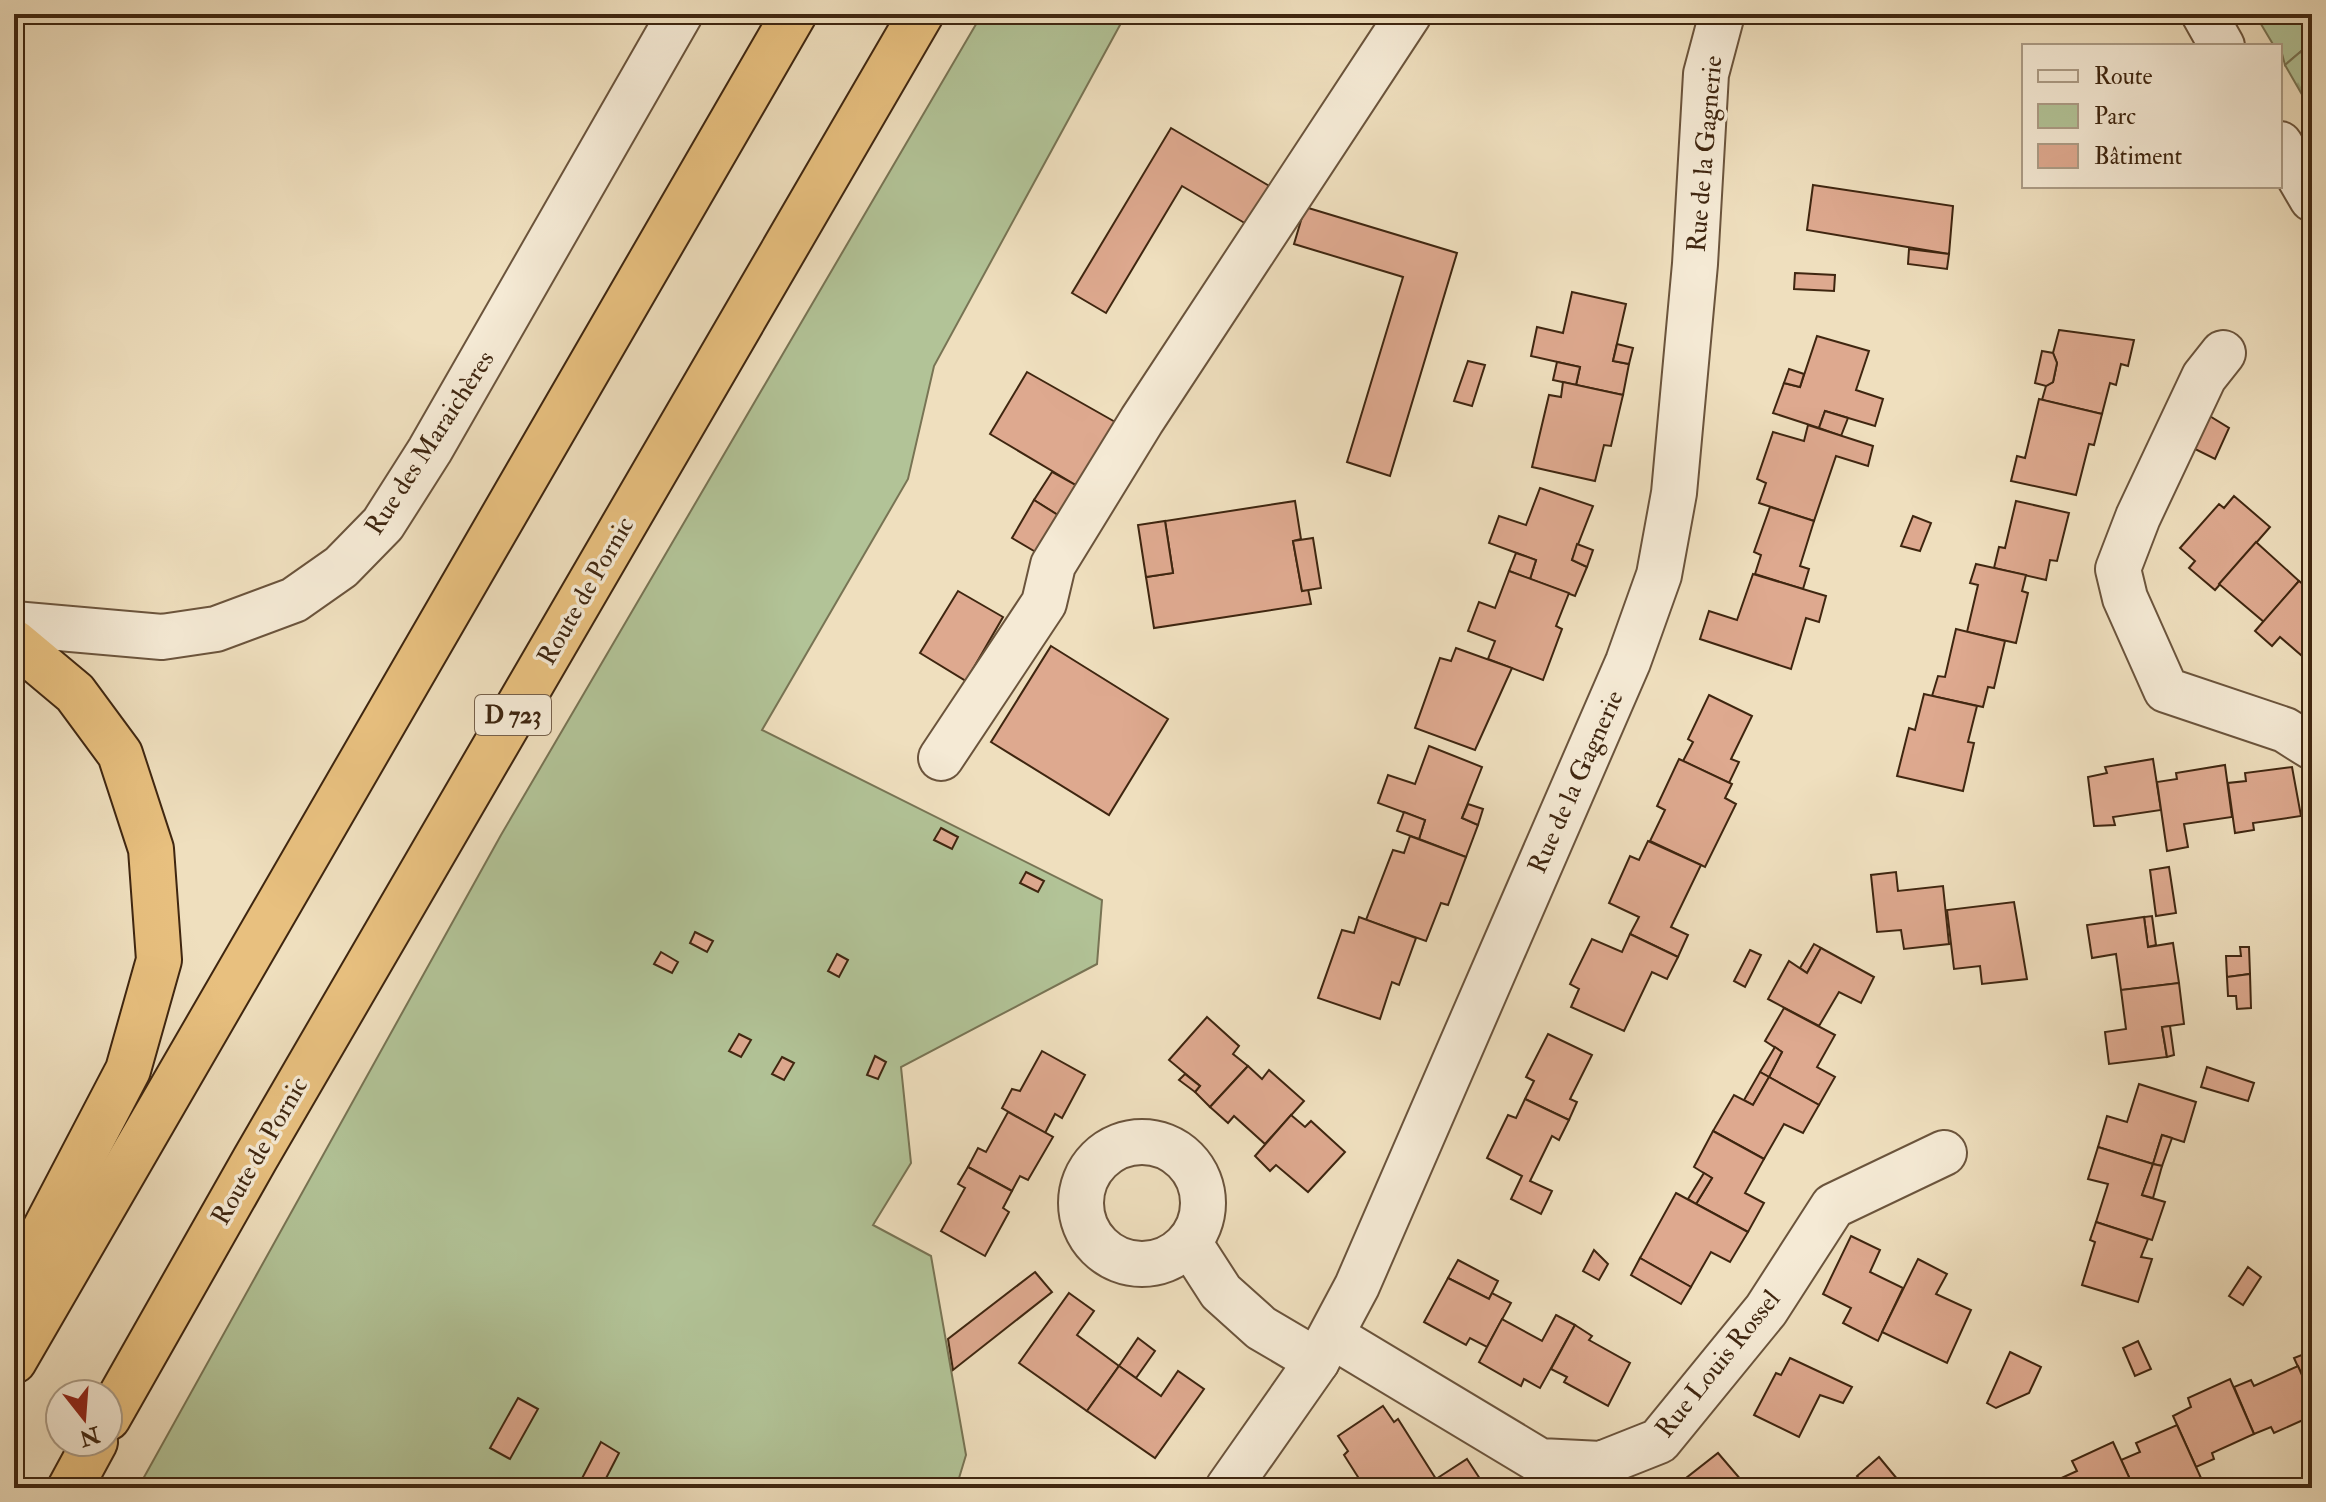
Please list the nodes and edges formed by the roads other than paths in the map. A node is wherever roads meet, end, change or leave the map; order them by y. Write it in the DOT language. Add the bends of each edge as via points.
graph roads {
  1 [pos="680,14"];
  2 [pos="794,14"];
  3 [pos="921,14"];
  4 [pos="1409,14"];
  5 [pos="2204,14"];
  6 [pos="1715,15"];
  7 [pos="2221,44"];
  8 [pos="2282,147"];
  9 [pos="2312,199"];
  10 [pos="2223,353"];
  11 [pos="14,624"];
  12 [pos="14,642"];
  13 [pos="2312,747"];
  14 [pos="941,758"];
  15 [pos="1944,1153"];
  16 [pos="1190,1244"];
  17 [pos="14,1288"];
  18 [pos="1324,1348"];
  19 [pos="14,1361"];
  20 [pos="124,1390"];
  21 [pos="86,1458"];
  22 [pos="70,1488"];
  23 [pos="1228,1488"];
  1 -- 11 [label="street, Rue des Maraichères" via="430,450 383,524 341,567 294,600 216,629 162,637"];
  2 -- 19 [label="highway"];
  3 -- 20 [label="highway, Route de Pornic / D 723"];
  4 -- 14 [label="street" via="1142,420 1053,565 1044,603"];
  5 -- 7 [label="street"];
  6 -- 18 [label="street, Rue de la Gagnerie" via="1674,493 1659,575 1622,676"];
  8 -- 9 [label="street"];
  10 -- 13 [label="street" via="2204,377 2118,569 2125,598 2166,690 2285,730"];
  12 -- 17 [label="highway" via="75,693 120,754 151,849 159,960 128,1070"];
  15 -- 18 [label="street, Rue Louis Rossel" via="1833,1206 1766,1310 1659,1441 1601,1464 1540,1461"];
  16 -- 18 [label="street, Rue Louis Rossel" via="1221,1292 1261,1328"];
  18 -- 23 [label="street, Rue de la Gagnerie"];
  21 -- 22 [label="highway"];
}
